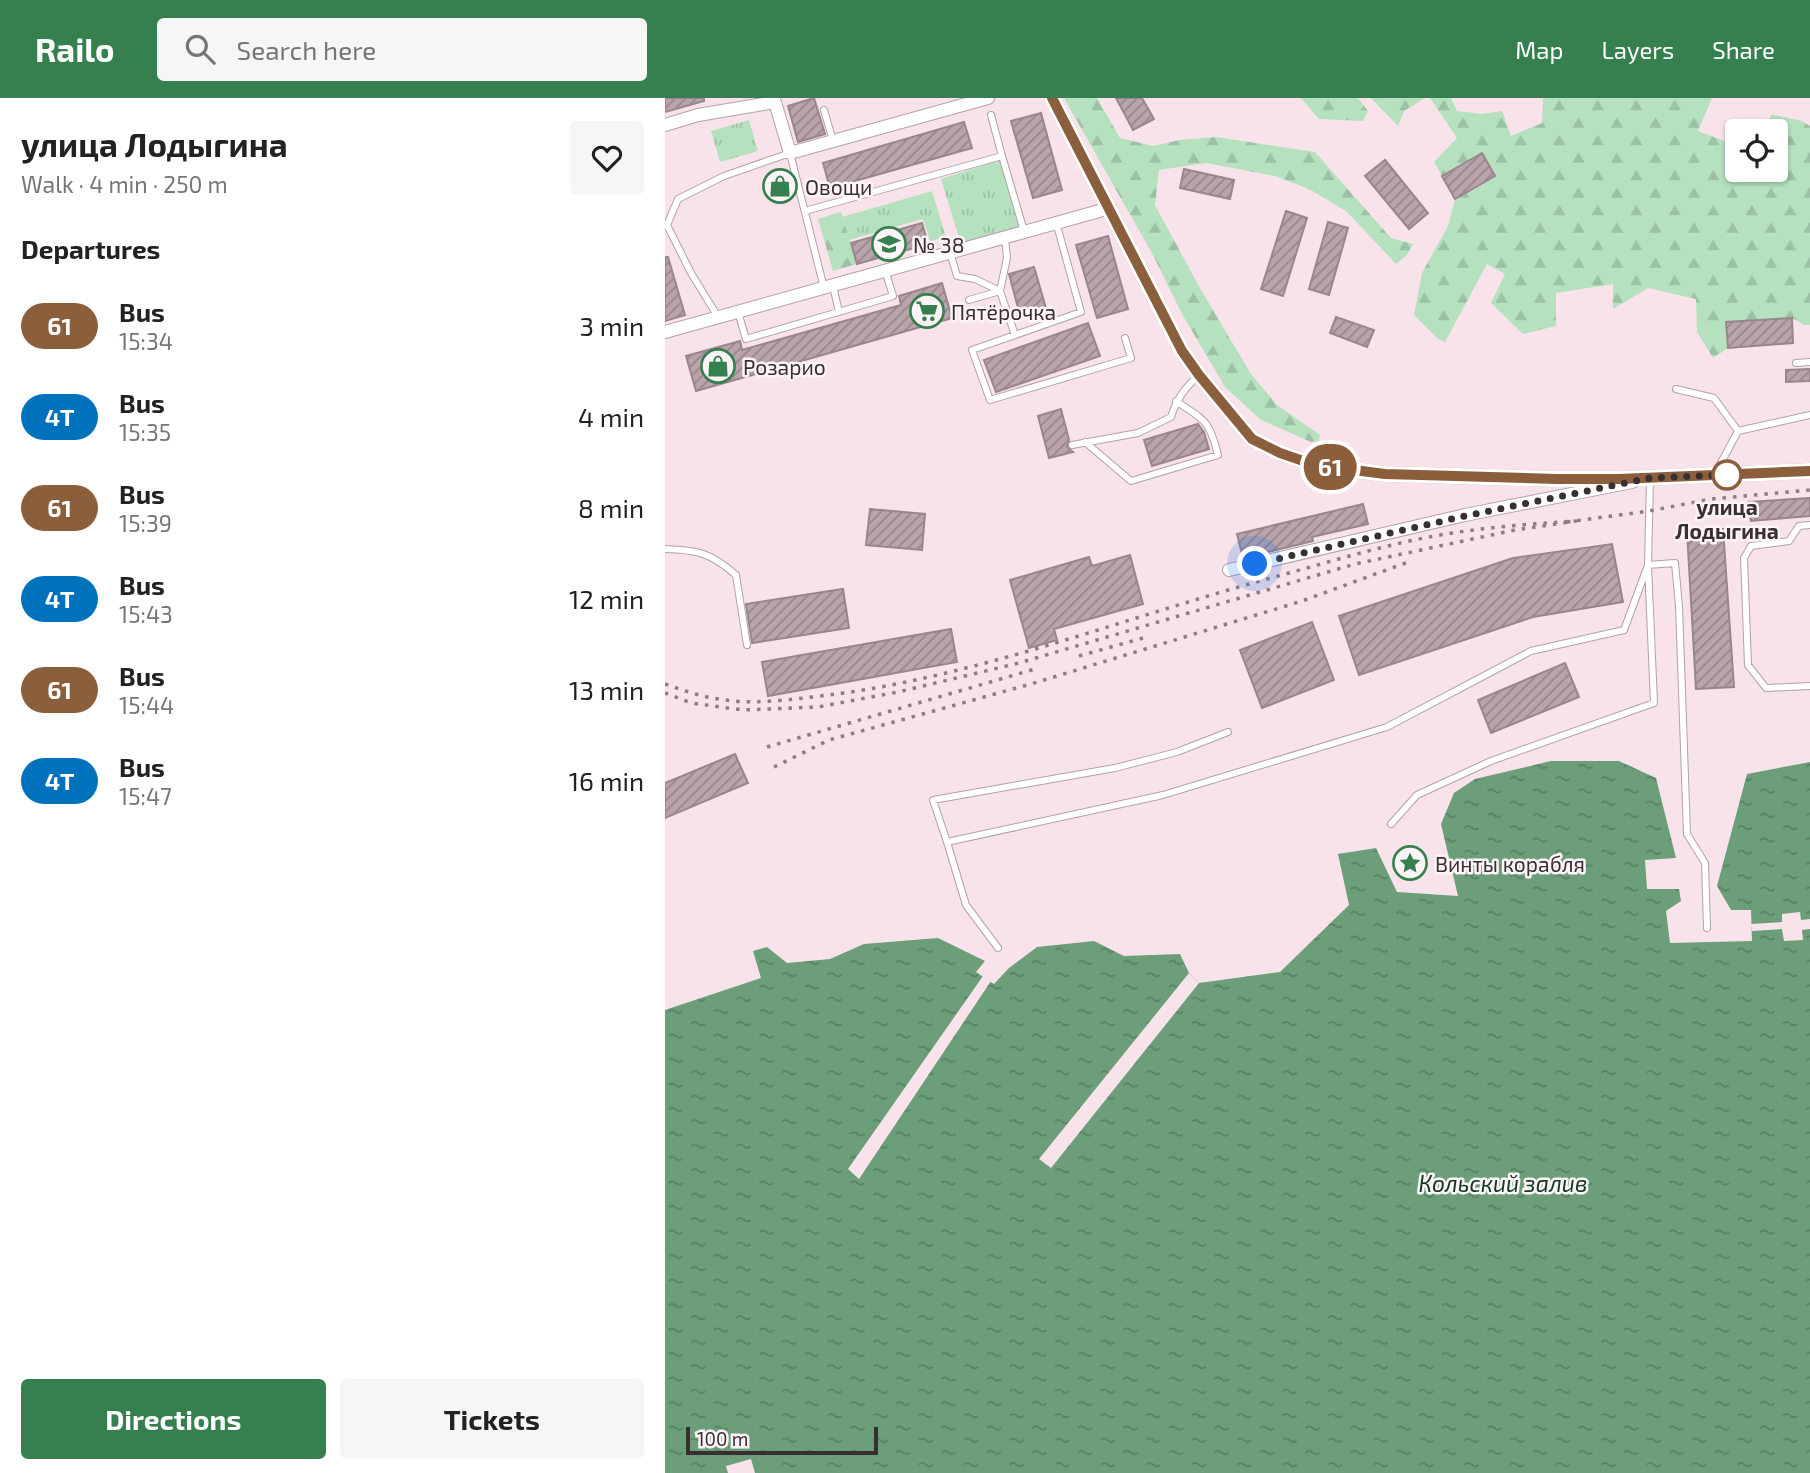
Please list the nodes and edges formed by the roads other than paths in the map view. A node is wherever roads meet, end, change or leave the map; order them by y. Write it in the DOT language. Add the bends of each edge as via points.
graph roads {
  1 [pos="988,98"];
  2 [pos="1052,98"];
  3 [pos="959,102"];
  4 [pos="824,110"];
  5 [pos="991,115"];
  6 [pos="665,125"];
  7 [pos="833,141"];
  8 [pos="790,153"];
  9 [pos="1002,156"];
  10 [pos="1110,208"];
  11 [pos="805,211"];
  12 [pos="1056,222"];
  13 [pos="1024,231"];
  14 [pos="1004,236"];
  15 [pos="950,251"];
  16 [pos="885,270"];
  17 [pos="828,286"];
  18 [pos="1000,291"];
  19 [pos="969,300"];
  20 [pos="738,312"];
  21 [pos="839,312"];
  22 [pos="719,318"];
  23 [pos="665,332"];
  24 [pos="1015,335"];
  25 [pos="1125,338"];
  26 [pos="1810,362"];
  27 [pos="1796,363"];
  28 [pos="1199,375"];
  29 [pos="1677,389"];
  30 [pos="1176,401"];
  31 [pos="1810,415"];
  32 [pos="1738,431"];
  33 [pos="1085,442"];
  34 [pos="1072,445"];
  35 [pos="1810,471"];
  36 [pos="1714,476"];
  37 [pos="1650,478"];
  38 [pos="1810,525"];
  39 [pos="665,549"];
  40 [pos="1648,565"];
  41 [pos="1229,570"];
  42 [pos="747,645"];
  43 [pos="1810,686"];
  44 [pos="1228,732"];
  45 [pos="1391,824"];
  46 [pos="947,842"];
  47 [pos="1707,928"];
  48 [pos="998,948"];
  1 -- 3 [label="street"];
  2 -- 10 [label="street"];
  3 -- 7 [label="street"];
  4 -- 7 [label="lane"];
  5 -- 9 [label="lane"];
  6 -- 8 [label="street" via="775,102"];
  7 -- 8 [label="street"];
  8 -- 11 [label="lane"];
  8 -- 22 [label="lane" via="724,176 678,199 667,225"];
  9 -- 11 [label="lane"];
  9 -- 13 [label="lane"];
  10 -- 12 [label="street"];
  10 -- 28 [label="street" via="1182,351"];
  11 -- 17 [label="lane"];
  12 -- 13 [label="street"];
  12 -- 24 [label="lane" via="1081,312"];
  13 -- 14 [label="street"];
  14 -- 15 [label="street"];
  14 -- 18 [label="lane" via="1007,258"];
  15 -- 16 [label="street"];
  15 -- 18 [label="lane" via="957,276"];
  16 -- 17 [label="street"];
  16 -- 21 [label="lane" via="893,296"];
  17 -- 20 [label="street"];
  17 -- 21 [label="lane"];
  18 -- 19 [label="lane"];
  18 -- 24 [label="lane"];
  20 -- 21 [label="lane" via="746,339"];
  20 -- 22 [label="street"];
  22 -- 23 [label="street"];
  24 -- 25 [label="lane" via="972,350 990,400 1131,358"];
  26 -- 27 [label="lane"];
  28 -- 30 [label="lane"];
  28 -- 37 [label="street" via="1252,439 1315,465 1385,474"];
  29 -- 32 [label="lane" via="1714,398"];
  30 -- 33 [label="lane" via="1171,417 1138,433"];
  30 -- 33 [label="lane" via="1205,421 1218,455 1131,481"];
  31 -- 32 [label="lane"];
  32 -- 36 [label="lane"];
  33 -- 34 [label="lane"];
  35 -- 36 [label="street"];
  36 -- 37 [label="street"];
  37 -- 40 [label="lane"];
  37 -- 41 [label="street"];
  38 -- 43 [label="lane" via="1799,526 1789,541 1751,546 1744,558 1748,665 1766,688"];
  39 -- 42 [label="lane" via="715,557 736,575"];
  40 -- 45 [label="lane" via="1654,703 1491,761 1417,795"];
  40 -- 46 [label="lane" via="1624,630 1531,651 1387,727 1163,795"];
  40 -- 47 [label="lane" via="1675,563 1687,834 1705,863"];
  44 -- 46 [label="lane" via="1177,752 1115,768 933,800"];
  46 -- 48 [label="lane" via="966,905"];
}
